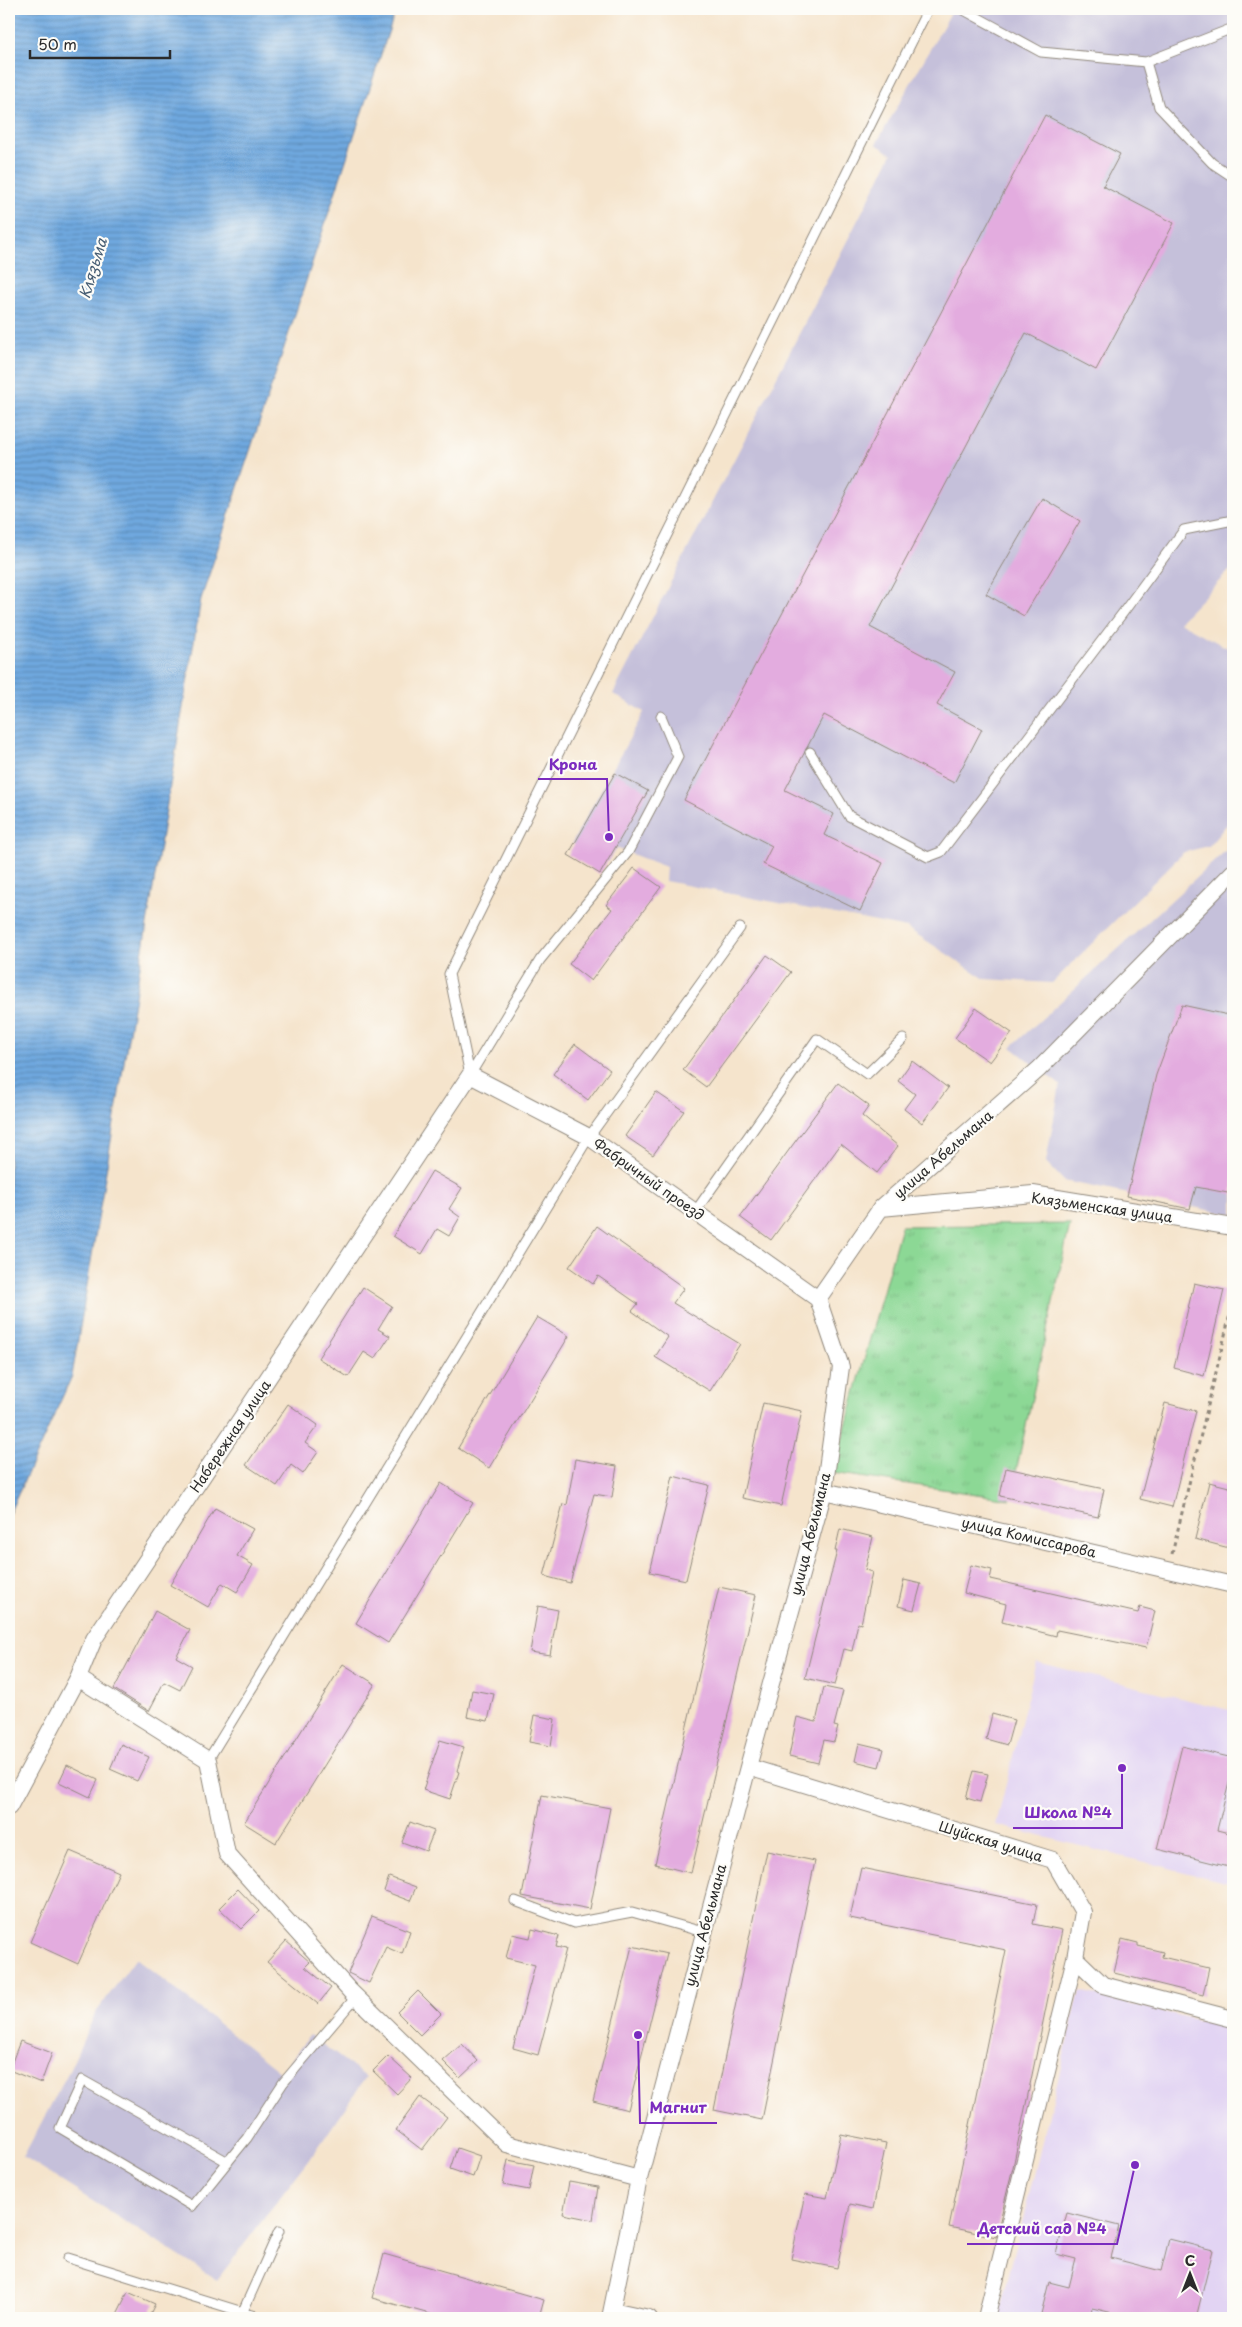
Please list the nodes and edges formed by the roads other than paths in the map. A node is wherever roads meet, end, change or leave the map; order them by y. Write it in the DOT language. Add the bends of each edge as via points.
graph roads {
  1 [pos="928,9"];
  2 [pos="962,9"];
  3 [pos="1233,28"];
  4 [pos="1146,62"];
  5 [pos="1233,177"];
  6 [pos="1233,520"];
  7 [pos="662,716"];
  8 [pos="810,752"];
  9 [pos="1233,872"];
  10 [pos="740,928"];
  11 [pos="903,1039"];
  12 [pos="470,1076"];
  13 [pos="589,1137"];
  14 [pos="881,1208"];
  15 [pos="695,1212"];
  16 [pos="1233,1227"];
  17 [pos="818,1299"];
  18 [pos="824,1491"];
  19 [pos="1233,1585"];
  20 [pos="78,1678"];
  21 [pos="208,1760"];
  22 [pos="748,1766"];
  23 [pos="9,1807"];
  24 [pos="515,1901"];
  25 [pos="703,1932"];
  26 [pos="1075,1958"];
  27 [pos="356,1997"];
  28 [pos="1233,2019"];
  29 [pos="228,2162"];
  30 [pos="639,2178"];
  31 [pos="279,2231"];
  32 [pos="68,2258"];
  33 [pos="611,2314"];
  34 [pos="240,2316"];
  35 [pos="262,2318"];
  36 [pos="649,2318"];
  37 [pos="986,2318"];
  1 -- 12 [label="lane" via="449,974"];
  2 -- 4 [label="lane" via="1041,52"];
  3 -- 4 [label="lane"];
  4 -- 5 [label="lane" via="1158,107 1212,164"];
  6 -- 8 [label="lane" via="1184,530 941,852 928,857 849,816"];
  7 -- 12 [label="lane" via="678,757 628,852 540,960"];
  9 -- 14 [label="street, улица Абельмана" via="1039,1069"];
  10 -- 13 [label="lane"];
  11 -- 15 [label="lane" via="867,1074 817,1039"];
  12 -- 13 [label="street, Фабричный проезд"];
  12 -- 20 [label="street, Набережная улица" via="94,1639"];
  13 -- 15 [label="street, Фабричный проезд"];
  13 -- 21 [label="lane"];
  14 -- 16 [label="street, Клязьменская улица" via="1033,1194"];
  14 -- 17 [label="street, улица Абельмана"];
  15 -- 17 [label="street, Фабричный проезд"];
  17 -- 18 [label="street, улица Абельмана" via="841,1367"];
  18 -- 19 [label="street, улица Комиссарова"];
  18 -- 22 [label="street, улица Абельмана"];
  20 -- 21 [label="street"];
  20 -- 23 [label="street, Набережная улица"];
  21 -- 27 [label="street" via="228,1854"];
  22 -- 25 [label="street, улица Абельмана"];
  22 -- 26 [label="street, Шуйская улица" via="1053,1860 1083,1912"];
  24 -- 25 [label="lane" via="574,1923 632,1912"];
  25 -- 30 [label="street, улица Абельмана"];
  26 -- 28 [label="street" via="1103,1985"];
  26 -- 37 [label="street, Шуйская улица"];
  27 -- 29 [label="lane" via="283,2083"];
  27 -- 30 [label="street" via="507,2144"];
  29 -- 29 [label="lane" via="192,2206 60,2128 82,2080"];
  30 -- 33 [label="street, улица Абельмана"];
  31 -- 34 [label="lane"];
  32 -- 34 [label="lane"];
  33 -- 36 [label="street"];
  34 -- 35 [label="lane"];
}
